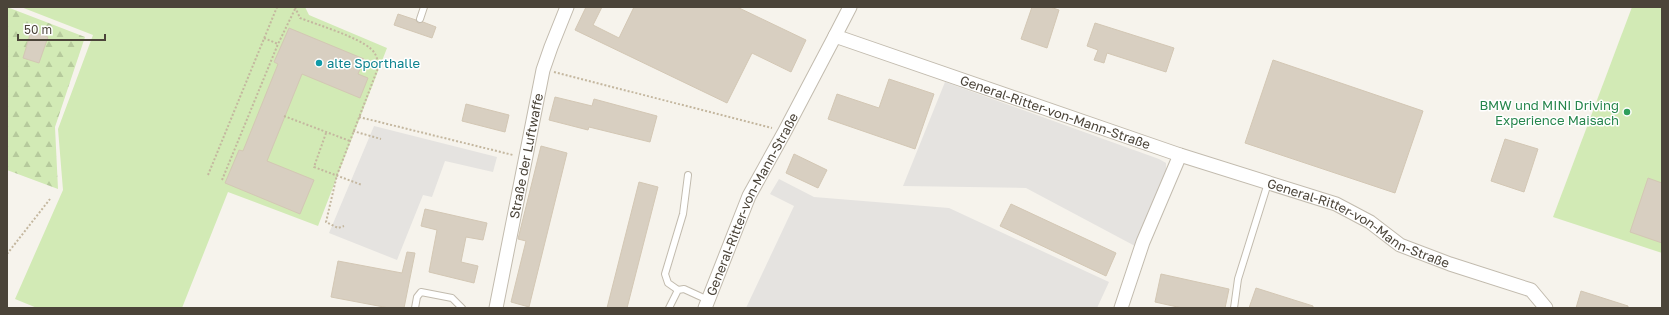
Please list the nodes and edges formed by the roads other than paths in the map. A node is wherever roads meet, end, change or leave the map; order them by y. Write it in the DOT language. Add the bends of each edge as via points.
graph roads {
  1 [pos="424,7"];
  2 [pos="567,7"];
  3 [pos="850,7"];
  4 [pos="420,19"];
  5 [pos="835,36"];
  6 [pos="1180,155"];
  7 [pos="688,175"];
  8 [pos="1268,183"];
  9 [pos="678,290"];
  10 [pos="707,304"];
  11 [pos="414,308"];
  12 [pos="462,308"];
  13 [pos="496,308"];
  14 [pos="669,308"];
  15 [pos="1121,308"];
  16 [pos="1234,308"];
  17 [pos="1546,308"];
  1 -- 4 [label="lane"];
  2 -- 13 [label="street, Straße der Luftwaffe" via="543,70"];
  3 -- 5 [label="street"];
  5 -- 6 [label="street, General-Ritter-von-Mann-Straße"];
  5 -- 10 [label="street, General-Ritter-von-Mann-Straße" via="749,196"];
  6 -- 8 [label="street, General-Ritter-von-Mann-Straße"];
  6 -- 15 [label="street" via="1143,242"];
  7 -- 9 [label="lane" via="683,214 665,274 668,283"];
  8 -- 16 [label="lane" via="1238,279"];
  8 -- 17 [label="street, General-Ritter-von-Mann-Straße" via="1336,204 1370,222 1400,245 1531,290"];
  9 -- 10 [label="lane" via="684,289"];
  9 -- 14 [label="lane"];
  11 -- 12 [label="lane" via="420,292 452,298"];
}
